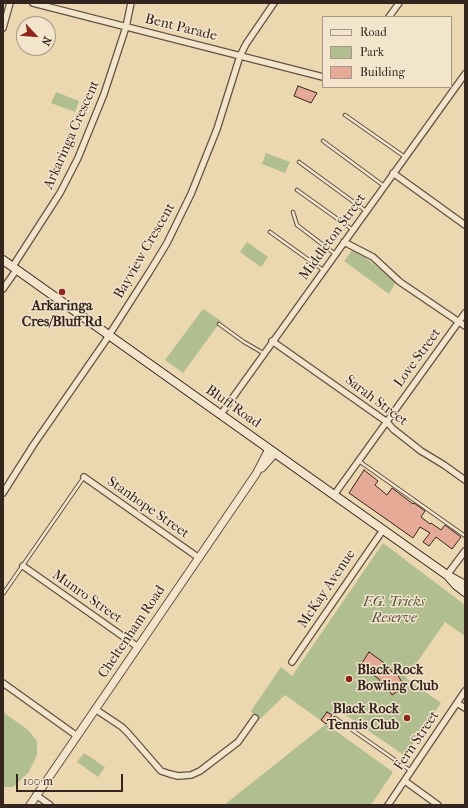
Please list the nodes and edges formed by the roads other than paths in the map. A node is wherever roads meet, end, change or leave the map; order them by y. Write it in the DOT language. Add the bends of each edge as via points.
graph roads {
  1 [pos="10,3"];
  2 [pos="33,3"];
  3 [pos="131,3"];
  4 [pos="274,3"];
  5 [pos="399,3"];
  6 [pos="390,16"];
  7 [pos="126,27"];
  8 [pos="3,28"];
  9 [pos="240,56"];
  10 [pos="465,74"];
  11 [pos="322,77"];
  12 [pos="345,114"];
  13 [pos="323,141"];
  14 [pos="405,157"];
  15 [pos="299,162"];
  16 [pos="393,173"];
  17 [pos="384,186"];
  18 [pos="297,190"];
  19 [pos="366,211"];
  20 [pos="293,212"];
  21 [pos="465,225"];
  22 [pos="353,230"];
  23 [pos="270,232"];
  24 [pos="344,242"];
  25 [pos="336,254"];
  26 [pos="3,260"];
  27 [pos="15,268"];
  28 [pos="324,271"];
  29 [pos="3,289"];
  30 [pos="465,313"];
  31 [pos="459,322"];
  32 [pos="219,324"];
  33 [pos="465,326"];
  34 [pos="109,335"];
  35 [pos="272,341"];
  36 [pos="263,353"];
  37 [pos="220,414"];
  38 [pos="387,422"];
  39 [pos="272,451"];
  40 [pos="359,461"];
  41 [pos="84,477"];
  42 [pos="465,480"];
  43 [pos="3,493"];
  44 [pos="334,495"];
  45 [pos="383,530"];
  46 [pos="465,536"];
  47 [pos="465,551"];
  48 [pos="199,558"];
  49 [pos="22,566"];
  50 [pos="448,575"];
  51 [pos="465,585"];
  52 [pos="465,592"];
  53 [pos="3,594"];
  54 [pos="138,648"];
  55 [pos="292,662"];
  56 [pos="3,683"];
  57 [pos="465,691"];
  58 [pos="457,703"];
  59 [pos="465,708"];
  60 [pos="96,709"];
  61 [pos="255,718"];
  62 [pos="334,718"];
  63 [pos="77,736"];
  64 [pos="411,771"];
  65 [pos="405,781"];
  66 [pos="36,795"];
  67 [pos="30,805"];
  68 [pos="50,805"];
  69 [pos="388,805"];
  70 [pos="438,805"];
  1 -- 8 [label="street"];
  2 -- 7 [label="street, Bent Parade"];
  3 -- 7 [label="street, Arkaringa Crescent"];
  4 -- 9 [label="street, Bayview Crescent"];
  5 -- 6 [label="street"];
  7 -- 9 [label="street, Bent Parade"];
  7 -- 27 [label="street, Arkaringa Crescent" via="104,94 78,158"];
  9 -- 11 [label="street, Bent Parade"];
  9 -- 34 [label="street, Bayview Crescent" via="217,129 191,194 150,272"];
  10 -- 14 [label="street, Middleton Street"];
  12 -- 14 [label="lane"];
  13 -- 17 [label="lane"];
  14 -- 16 [label="street, Middleton Street"];
  15 -- 19 [label="lane"];
  16 -- 17 [label="street, Middleton Street"];
  16 -- 21 [label="street"];
  17 -- 19 [label="street, Middleton Street"];
  18 -- 22 [label="lane"];
  19 -- 22 [label="street, Middleton Street"];
  20 -- 25 [label="lane" via="297,225"];
  22 -- 24 [label="street, Middleton Street"];
  23 -- 28 [label="lane"];
  24 -- 25 [label="street, Middleton Street"];
  24 -- 31 [label="street" via="373,257 400,282"];
  25 -- 28 [label="street, Middleton Street"];
  26 -- 27 [label="main road, Bluff Road"];
  27 -- 29 [label="street, Arkaringa Crescent"];
  27 -- 34 [label="main road, Bluff Road"];
  28 -- 35 [label="street, Middleton Street"];
  30 -- 31 [label="street, Love Street"];
  31 -- 33 [label="street"];
  31 -- 38 [label="street, Love Street"];
  32 -- 36 [label="lane"];
  34 -- 37 [label="main road, Bluff Road"];
  34 -- 43 [label="street, Bayview Crescent"];
  35 -- 36 [label="street, Middleton Street"];
  35 -- 38 [label="street, Sarah Street"];
  36 -- 37 [label="street, Middleton Street"];
  37 -- 39 [label="main road, Bluff Road"];
  38 -- 40 [label="street, Love Street"];
  38 -- 42 [label="street, Sarah Street" via="421,451"];
  39 -- 44 [label="main road, Bluff Road"];
  39 -- 48 [label="street, Cheltenham Road"];
  40 -- 44 [label="street, Love Street"];
  40 -- 46 [label="lane"];
  41 -- 48 [label="street, Stanhope Street"];
  41 -- 49 [label="lane"];
  44 -- 45 [label="main road, Bluff Road"];
  45 -- 50 [label="main road, Bluff Road"];
  45 -- 55 [label="street, McKay Avenue"];
  47 -- 50 [label="street"];
  48 -- 54 [label="street, Cheltenham Road"];
  49 -- 53 [label="lane"];
  49 -- 54 [label="street, Munro Street"];
  50 -- 51 [label="main road, Bluff Road"];
  50 -- 52 [label="main road, Bluff Road"];
  54 -- 60 [label="street, Cheltenham Road"];
  56 -- 63 [label="street"];
  57 -- 58 [label="street, Fern Street"];
  58 -- 59 [label="street"];
  58 -- 64 [label="street, Fern Street"];
  60 -- 61 [label="street" via="122,727 161,771 178,776 200,771 238,742"];
  60 -- 63 [label="street, Cheltenham Road"];
  62 -- 64 [label="lane"];
  63 -- 66 [label="street, Cheltenham Road"];
  64 -- 65 [label="street, Fern Street"];
  65 -- 69 [label="street, Fern Street"];
  65 -- 70 [label="street"];
  66 -- 67 [label="street, Cheltenham Road"];
  66 -- 68 [label="street"];
}
